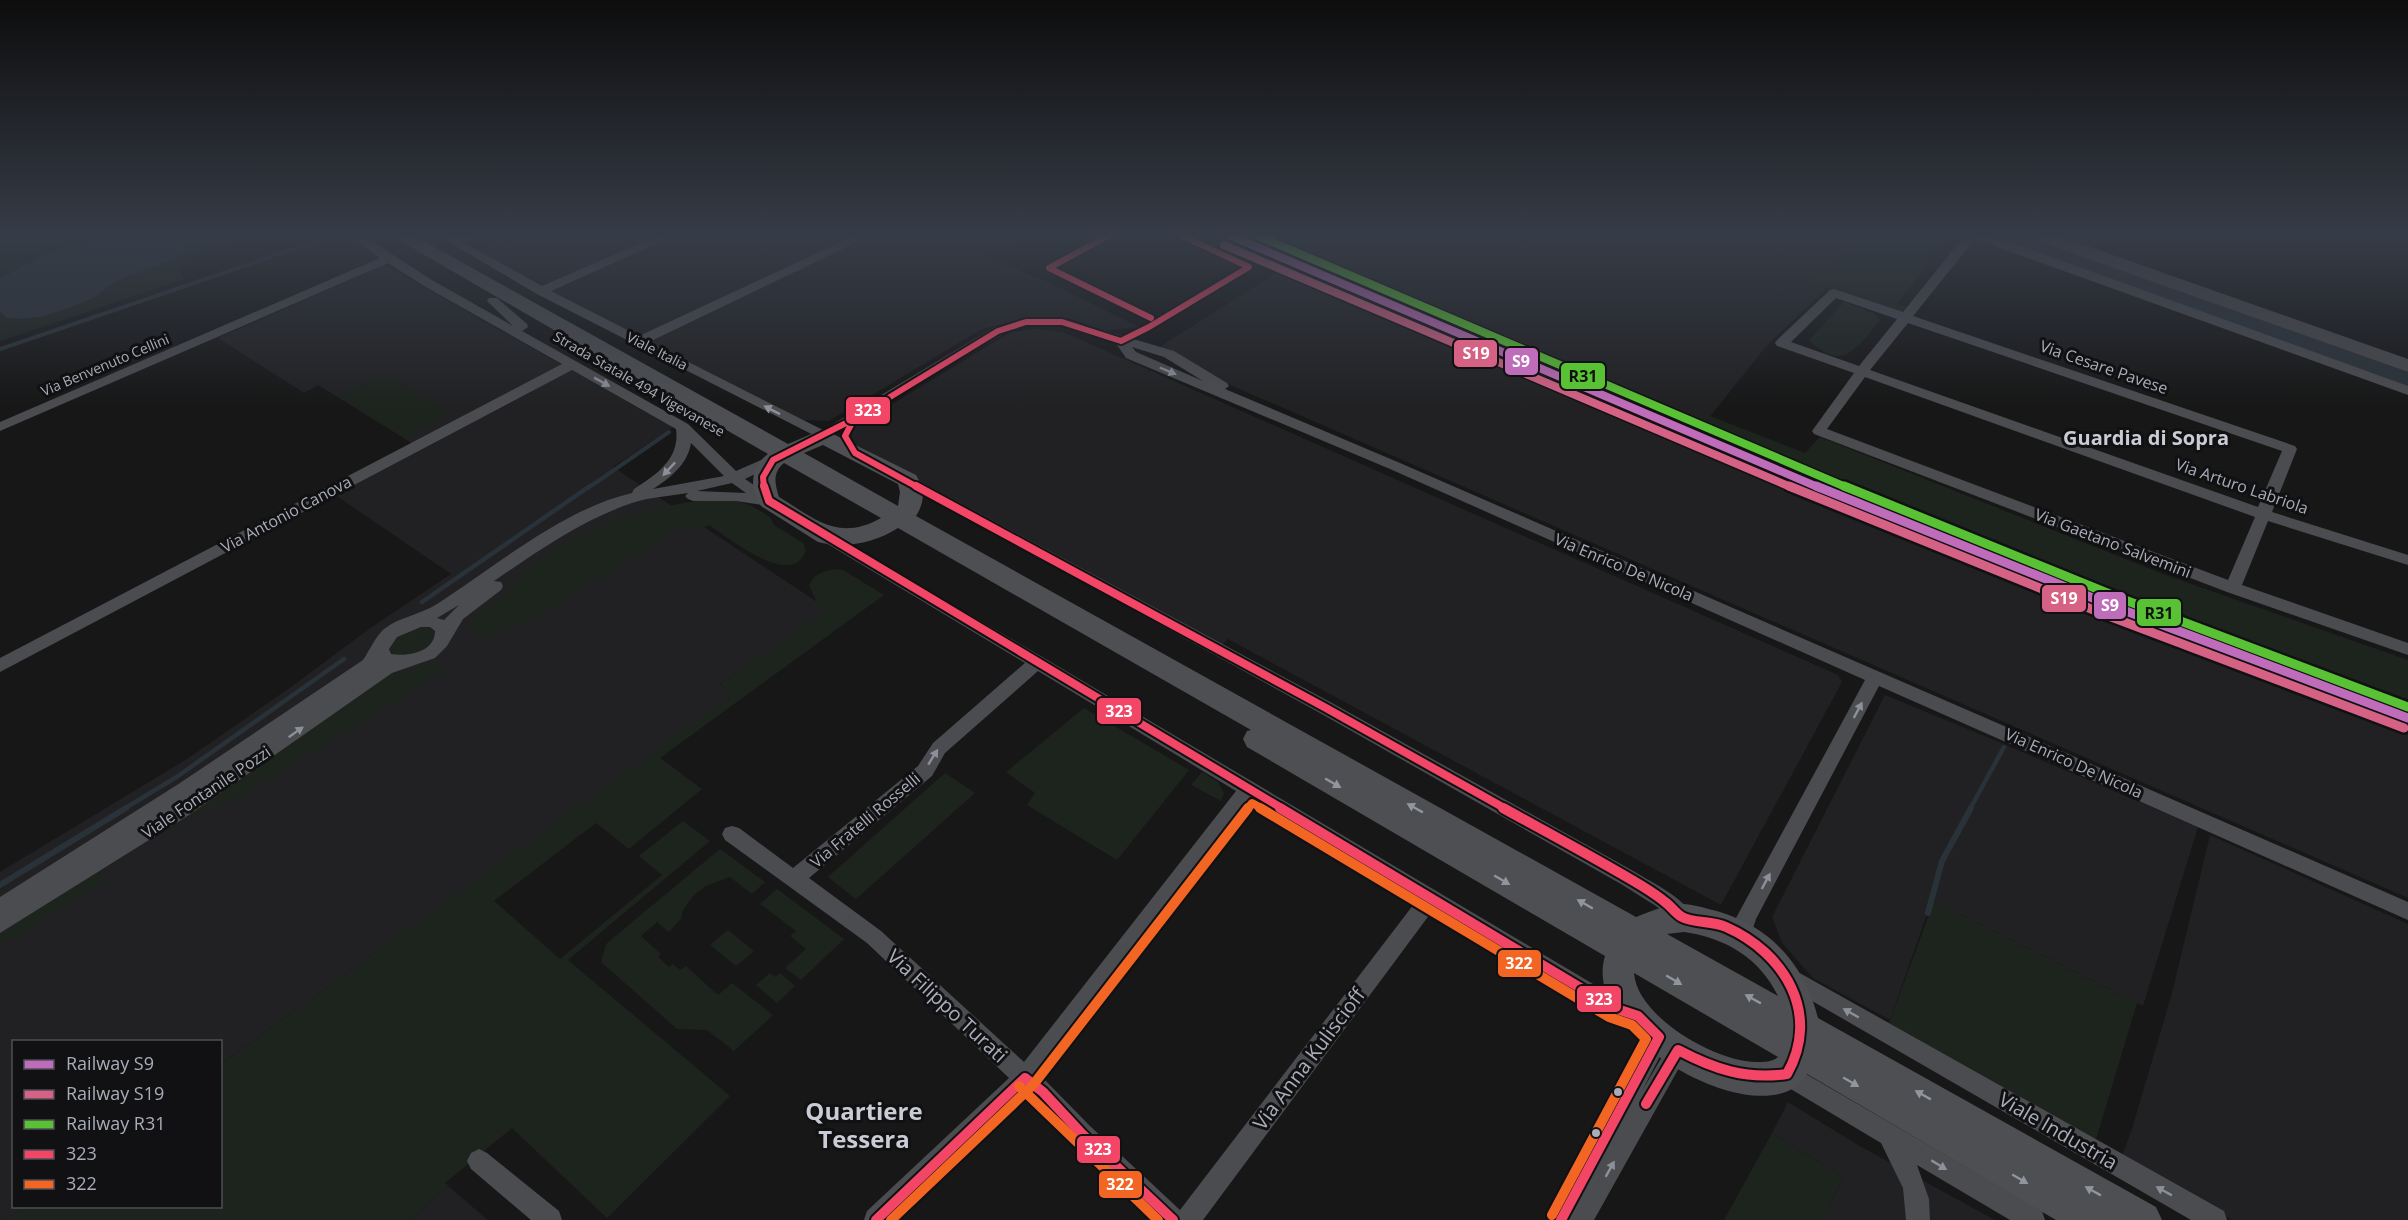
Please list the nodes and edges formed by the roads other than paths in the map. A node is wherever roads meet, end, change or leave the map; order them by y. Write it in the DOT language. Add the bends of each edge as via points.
graph roads {
  1 [pos="311,292"];
  2 [pos="445,292"];
  3 [pos="477,292"];
  4 [pos="495,292"];
  5 [pos="543,292"];
  6 [pos="746,292"];
  7 [pos="1926,292"];
  8 [pos="2135,292"];
  9 [pos="2197,292"];
  10 [pos="493,301"];
  11 [pos="1906,316"];
  12 [pos="533,342"];
  13 [pos="638,342"];
  14 [pos="572,364"];
  15 [pos="2408,366"];
  16 [pos="1862,371"];
  17 [pos="2408,391"];
  18 [pos="854,419"];
  19 [pos="800,424"];
  20 [pos="0,427"];
  21 [pos="684,427"];
  22 [pos="823,436"];
  23 [pos="855,453"];
  24 [pos="780,457"];
  25 [pos="734,478"];
  26 [pos="908,480"];
  27 [pos="631,498"];
  28 [pos="770,501"];
  29 [pos="2262,514"];
  30 [pos="893,521"];
  31 [pos="826,536"];
  32 [pos="2408,560"];
  33 [pos="2233,588"];
  34 [pos="411,622"];
  35 [pos="444,633"];
  36 [pos="380,649"];
  37 [pos="2408,649"];
  38 [pos="412,661"];
  39 [pos="1038,662"];
  40 [pos="0,666"];
  41 [pos="1876,676"];
  42 [pos="1249,789"];
  43 [pos="732,834"];
  44 [pos="795,878"];
  45 [pos="1430,898"];
  46 [pos="0,908"];
  47 [pos="2408,911"];
  48 [pos="1684,918"];
  49 [pos="0,924"];
  50 [pos="1742,934"];
  51 [pos="1630,942"];
  52 [pos="1785,974"];
  53 [pos="1658,1034"];
  54 [pos="1797,1051"];
  55 [pos="1025,1078"];
  56 [pos="1889,1135"];
  57 [pos="479,1161"];
  58 [pos="550,1220"];
  59 [pos="876,1220"];
  60 [pos="1173,1220"];
  61 [pos="1188,1220"];
  62 [pos="1561,1220"];
  63 [pos="1581,1220"];
  64 [pos="1918,1220"];
  65 [pos="2033,1220"];
  66 [pos="2092,1220"];
  67 [pos="2144,1220"];
  68 [pos="2215,1220"];
  1 -- 20 [label="street, Via Benvenuto Cellini"];
  2 -- 12 [label="street"];
  3 -- 10 [label="main road, Strada Statale 494 Vigevanese"];
  4 -- 24 [label="main road, Strada Statale 494 Vigevanese"];
  5 -- 13 [label="street, Viale Italia"];
  6 -- 13 [label="street"];
  7 -- 11 [label="street"];
  8 -- 17 [label="street"];
  9 -- 15 [label="main road"];
  10 -- 12 [label="street"];
  10 -- 24 [label="main road, Strada Statale 494 Vigevanese"];
  11 -- 16 [label="street"];
  11 -- 16 [label="street, Via Cesare Pavese" via="1834,293 1782,343"];
  11 -- 29 [label="street, Via Cesare Pavese" via="2290,448"];
  12 -- 14 [label="street"];
  19 -- 13 [label="street, Viale Italia, one-way"];
  14 -- 21 [label="street, one-way"];
  14 -- 40 [label="street, Via Antonio Canova"];
  16 -- 29 [label="street, Via Arturo Labriola"];
  16 -- 33 [label="street, Via Gaetano Salvemini" via="1819,431"];
  18 -- 19 [label="street" via="829,425"];
  18 -- 22 [label="street, Via Enrico De Nicola"];
  18 -- 23 [label="street" via="845,436"];
  18 -- 41 [label="street, Via Enrico De Nicola" via="1009,326 1062,322 1120,341 1131,355"];
  19 -- 22 [label="street, Viale Italia"];
  21 -- 25 [label="street"];
  21 -- 27 [label="street, one-way" via="686,444 680,457 662,477"];
  22 -- 23 [label="main road"];
  22 -- 24 [label="main road"];
  23 -- 26 [label="main road"];
  24 -- 25 [label="street"];
  24 -- 28 [label="main road" via="763,477"];
  24 -- 30 [label="main road"];
  25 -- 27 [label="street"];
  25 -- 28 [label="street"];
  26 -- 30 [label="main road" via="913,497 907,511"];
  26 -- 48 [label="street" via="1607,866 1663,900"];
  27 -- 34 [label="street, Viale Fontanile Pozzi" via="554,534 440,610"];
  28 -- 31 [label="main road"];
  28 -- 35 [label="street, Viale Fontanile Pozzi" via="736,496 685,497 612,515 551,546 457,615"];
  29 -- 32 [label="street, Via Arturo Labriola"];
  29 -- 33 [label="street"];
  30 -- 31 [label="main road" via="866,535"];
  30 -- 51 [label="main road"];
  31 -- 39 [label="street"];
  33 -- 37 [label="street, Via Gaetano Salvemini"];
  34 -- 35 [label="street" via="437,623"];
  34 -- 36 [label="street, Viale Fontanile Pozzi" via="386,636"];
  35 -- 38 [label="street, Viale Fontanile Pozzi" via="432,652"];
  36 -- 38 [label="street" via="385,659"];
  36 -- 46 [label="street, Viale Fontanile Pozzi" via="369,664 261,738"];
  49 -- 38 [label="street, Viale Fontanile Pozzi, one-way" via="182,810 386,669"];
  39 -- 42 [label="street"];
  44 -- 39 [label="street, Via Fratelli Rosselli, one-way" via="925,771 939,748"];
  41 -- 47 [label="street, Via Enrico De Nicola"];
  50 -- 41 [label="street, one-way" via="1746,918"];
  42 -- 45 [label="street"];
  42 -- 55 [label="street"];
  43 -- 44 [label="street, Via Filippo Turati"];
  44 -- 55 [label="street, Via Filippo Turati" via="874,937"];
  45 -- 53 [label="street"];
  45 -- 61 [label="street, Via Anna Kuliscioff"];
  48 -- 50 [label="main road" via="1717,923"];
  48 -- 51 [label="main road" via="1661,921"];
  50 -- 52 [label="main road" via="1763,949"];
  51 -- 53 [label="main road" via="1618,977 1620,987"];
  51 -- 54 [label="main road"];
  52 -- 54 [label="main road" via="1791,987"];
  68 -- 52 [label="street, Viale Industria, one-way"];
  53 -- 54 [label="main road" via="1718,1072 1756,1079"];
  53 -- 62 [label="street"];
  63 -- 53 [label="street, one-way"];
  54 -- 56 [label="street" via="1868,1122"];
  54 -- 66 [label="main road, one-way"];
  67 -- 54 [label="main road, one-way"];
  55 -- 59 [label="street"];
  55 -- 60 [label="street, Via Filippo Turati" via="1044,1092 1082,1134"];
  56 -- 64 [label="street" via="1914,1188"];
  56 -- 65 [label="street, one-way"];
  57 -- 58 [label="street"];
}
